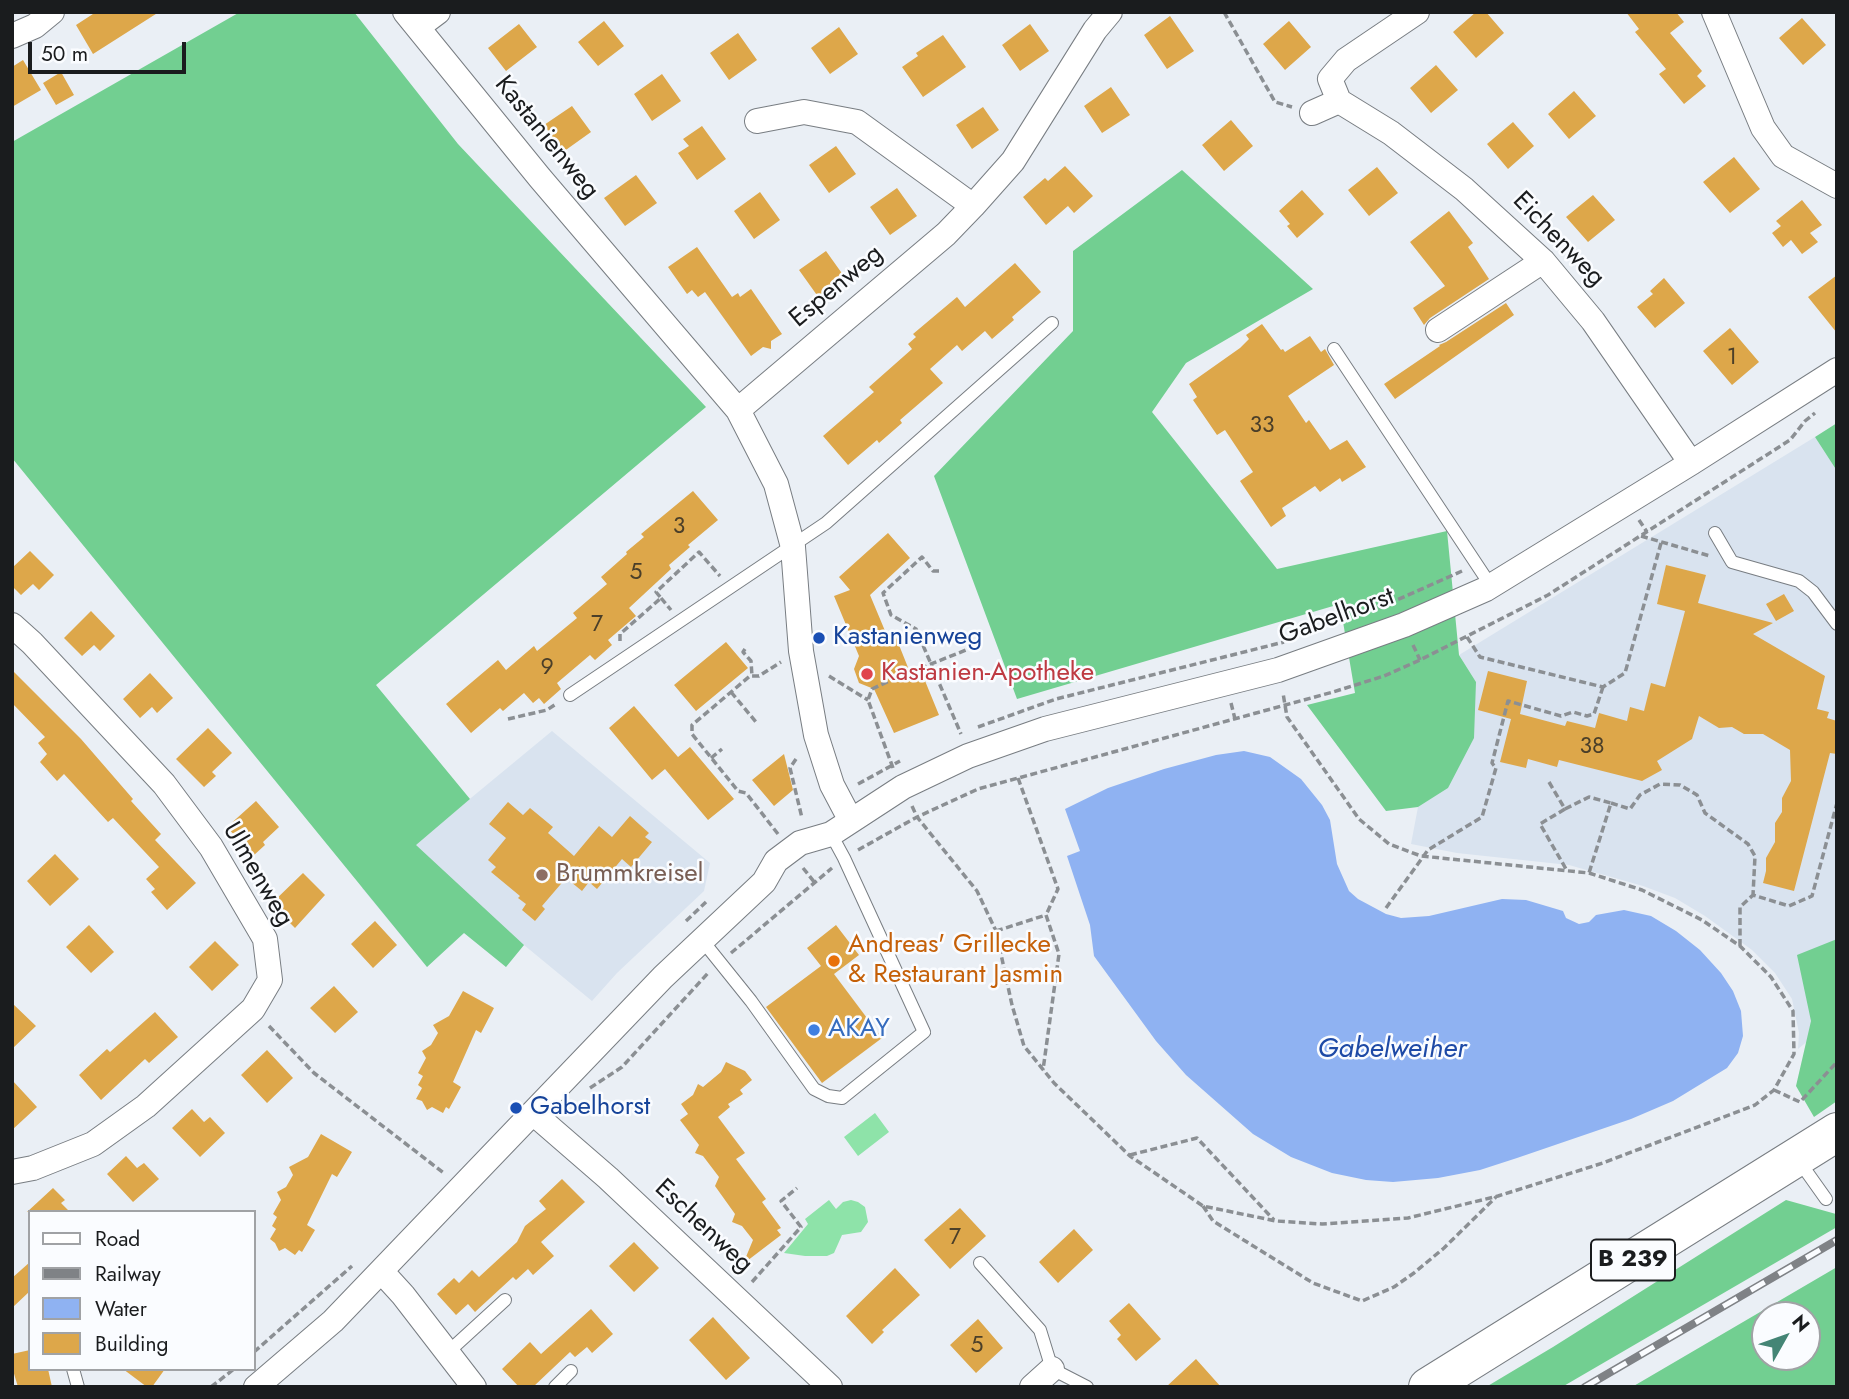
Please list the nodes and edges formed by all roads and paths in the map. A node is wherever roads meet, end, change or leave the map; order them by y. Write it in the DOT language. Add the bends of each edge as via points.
graph roads {
  1 [pos="52,12"];
  2 [pos="438,12"];
  3 [pos="1110,12"];
  4 [pos="1224,12"];
  5 [pos="1417,12"];
  6 [pos="1714,12"];
  7 [pos="411,20"];
  8 [pos="12,36"];
  9 [pos="1339,101"];
  10 [pos="1312,113"];
  11 [pos="757,121"];
  12 [pos="1837,186"];
  13 [pos="973,206"];
  14 [pos="1543,261"];
  15 [pos="1052,323"];
  16 [pos="1438,330"];
  17 [pos="1334,349"];
  18 [pos="1837,370"];
  19 [pos="738,410"];
  20 [pos="1691,463"];
  21 [pos="1715,533"];
  22 [pos="1641,536"];
  23 [pos="1661,542"];
  24 [pos="793,547"];
  25 [pos="1732,562"];
  26 [pos="1476,565"];
  27 [pos="939,571"];
  28 [pos="1491,586"];
  29 [pos="731,588"];
  30 [pos="1370,612"];
  31 [pos="1837,624"];
  32 [pos="12,625"];
  33 [pos="1467,637"];
  34 [pos="1284,642"];
  35 [pos="745,649"];
  36 [pos="965,650"];
  37 [pos="630,656"];
  38 [pos="803,659"];
  39 [pos="931,664"];
  40 [pos="1278,670"];
  41 [pos="752,676"];
  42 [pos="1603,687"];
  43 [pos="731,692"];
  44 [pos="570,695"];
  45 [pos="868,700"];
  46 [pos="508,719"];
  47 [pos="756,722"];
  48 [pos="961,734"];
  49 [pos="950,739"];
  50 [pos="722,749"];
  51 [pos="711,758"];
  52 [pos="796,759"];
  53 [pos="904,760"];
  54 [pos="1018,778"];
  55 [pos="1549,782"];
  56 [pos="903,787"];
  57 [pos="1611,803"];
  58 [pos="1837,803"];
  59 [pos="1565,809"];
  60 [pos="917,817"];
  61 [pos="803,820"];
  62 [pos="834,831"];
  63 [pos="779,837"];
  64 [pos="1421,856"];
  65 [pos="844,858"];
  66 [pos="1566,870"];
  67 [pos="1589,873"];
  68 [pos="1753,895"];
  69 [pos="1386,908"];
  70 [pos="1046,915"];
  71 [pos="996,931"];
  72 [pos="702,940"];
  73 [pos="1740,946"];
  74 [pos="720,962"];
  75 [pos="253,1009"];
  76 [pos="1837,1062"];
  77 [pos="1043,1070"];
  78 [pos="588,1090"];
  79 [pos="1774,1090"];
  80 [pos="533,1113"];
  81 [pos="1837,1132"];
  82 [pos="1130,1156"];
  83 [pos="1797,1157"];
  84 [pos="12,1172"];
  85 [pos="446,1176"];
  86 [pos="797,1188"];
  87 [pos="1498,1196"];
  88 [pos="1826,1199"];
  89 [pos="1203,1206"];
  90 [pos="1276,1221"];
  91 [pos="980,1263"];
  92 [pos="382,1272"];
  93 [pos="737,1299"];
  94 [pos="505,1300"];
  95 [pos="447,1353"];
  96 [pos="1052,1368"];
  97 [pos="231,1371"];
  98 [pos="571,1371"];
  99 [pos="211,1387"];
  100 [pos="256,1387"];
  101 [pos="474,1387"];
  102 [pos="555,1387"];
  103 [pos="830,1387"];
  104 [pos="1032,1387"];
  105 [pos="1087,1387"];
  106 [pos="1427,1387"];
  1 -- 8 [label="street"];
  2 -- 7 [label="street"];
  3 -- 13 [label="street, Espenweg" via="1013,161"];
  4 -- 10 [label="path" via="1275,102"];
  5 -- 9 [label="street" via="1346,60 1330,79"];
  6 -- 12 [label="street" via="1763,128 1783,156"];
  7 -- 19 [label="street, Kastanienweg"];
  9 -- 10 [label="street"];
  9 -- 14 [label="street, Eichenweg" via="1391,133 1464,189"];
  11 -- 13 [label="street" via="804,112 857,122"];
  13 -- 19 [label="street, Espenweg"];
  14 -- 16 [label="street"];
  14 -- 20 [label="street, Eichenweg" via="1593,321"];
  15 -- 24 [label="lane"];
  17 -- 26 [label="lane"];
  18 -- 20 [label="street, Gabelhorst"];
  19 -- 24 [label="street, Kastanienweg" via="776,484"];
  20 -- 28 [label="street, Gabelhorst"];
  21 -- 25 [label="lane"];
  22 -- 23 [label="path"];
  23 -- 25 [label="path"];
  23 -- 42 [label="path" via="1625,673"];
  24 -- 29 [label="lane"];
  24 -- 38 [label="street, Kastanienweg"];
  25 -- 31 [label="lane" via="1799,581"];
  26 -- 28 [label="lane"];
  26 -- 30 [label="path"];
  27 -- 39 [label="path" via="933,571 922,557 883,593 891,615 916,629"];
  28 -- 40 [label="street, Gabelhorst" via="1404,625"];
  29 -- 37 [label="lane"];
  29 -- 37 [label="path" via="699,552 656,592 661,598 620,634 621,645"];
  32 -- 75 [label="street, Ulmenweg" via="164,784 211,847 264,939 270,980"];
  33 -- 42 [label="path" via="1480,657"];
  34 -- 48 [label="path" via="1056,699"];
  35 -- 41 [label="path"];
  36 -- 39 [label="path"];
  37 -- 44 [label="lane"];
  38 -- 41 [label="path" via="784,660"];
  38 -- 45 [label="path"];
  38 -- 62 [label="street, Kastanienweg" via="816,735 832,785"];
  39 -- 45 [label="path" via="872,689"];
  39 -- 48 [label="path"];
  40 -- 56 [label="street, Gabelhorst" via="1045,729 968,756"];
  40 -- 64 [label="path" via="1287,717 1359,819 1389,844"];
  41 -- 43 [label="path"];
  42 -- 64 [label="path" via="1594,714 1587,716 1573,712 1561,716 1508,701 1482,817"];
  43 -- 47 [label="path"];
  43 -- 51 [label="path" via="692,725 692,734"];
  44 -- 46 [label="path" via="547,710"];
  45 -- 53 [label="path" via="891,764"];
  48 -- 49 [label="path"];
  50 -- 51 [label="path"];
  51 -- 63 [label="path" via="738,792 746,793"];
  52 -- 61 [label="path" via="790,768"];
  54 -- 70 [label="path" via="1058,889"];
  55 -- 59 [label="path"];
  56 -- 60 [label="path"];
  56 -- 62 [label="street, Gabelhorst"];
  57 -- 59 [label="path" via="1589,797"];
  57 -- 67 [label="path"];
  57 -- 68 [label="path" via="1630,809 1640,795 1660,784 1680,785 1697,795 1705,813 1748,844 1755,856"];
  58 -- 68 [label="path" via="1812,896 1789,906"];
  59 -- 66 [label="path" via="1540,824"];
  60 -- 65 [label="path"];
  60 -- 71 [label="path" via="976,891"];
  62 -- 65 [label="lane"];
  62 -- 72 [label="street, Gabelhorst" via="786,873 764,882"];
  64 -- 66 [label="path"];
  64 -- 69 [label="path"];
  65 -- 74 [label="path"];
  65 -- 74 [label="lane" via="924,1032 842,1098 828,1096 814,1089"];
  66 -- 67 [label="path"];
  67 -- 73 [label="path" via="1642,890 1702,920"];
  68 -- 73 [label="path" via="1740,906"];
  70 -- 71 [label="path"];
  70 -- 77 [label="path" via="1059,954"];
  71 -- 77 [label="path" via="1024,1046"];
  72 -- 74 [label="lane"];
  72 -- 80 [label="street, Gabelhorst"];
  73 -- 79 [label="path" via="1771,977 1793,1011 1794,1054"];
  74 -- 78 [label="path" via="622,1067"];
  75 -- 84 [label="street, Ulmenweg" via="146,1106 93,1144"];
  75 -- 85 [label="path" via="314,1073"];
  76 -- 79 [label="path" via="1800,1102"];
  77 -- 82 [label="path"];
  79 -- 87 [label="path" via="1755,1104 1603,1163"];
  80 -- 92 [label="street, Gabelhorst"];
  80 -- 93 [label="street, Eschenweg"];
  81 -- 83 [label="main road, B 239"];
  82 -- 89 [label="path"];
  82 -- 90 [label="path" via="1197,1138"];
  83 -- 88 [label="lane"];
  83 -- 106 [label="main road, B 239"];
  86 -- 93 [label="path" via="781,1201 802,1227"];
  87 -- 89 [label="path" via="1414,1273 1362,1301 1313,1283 1213,1221"];
  87 -- 90 [label="path" via="1408,1218 1322,1224"];
  89 -- 90 [label="path"];
  91 -- 96 [label="lane" via="1040,1330"];
  92 -- 95 [label="street"];
  92 -- 100 [label="street, Gabelhorst"];
  93 -- 103 [label="street, Eschenweg"];
  94 -- 95 [label="lane"];
  95 -- 101 [label="street"];
  96 -- 104 [label="street"];
  96 -- 105 [label="lane"];
  97 -- 99 [label="path"];
  98 -- 102 [label="lane"];
}
